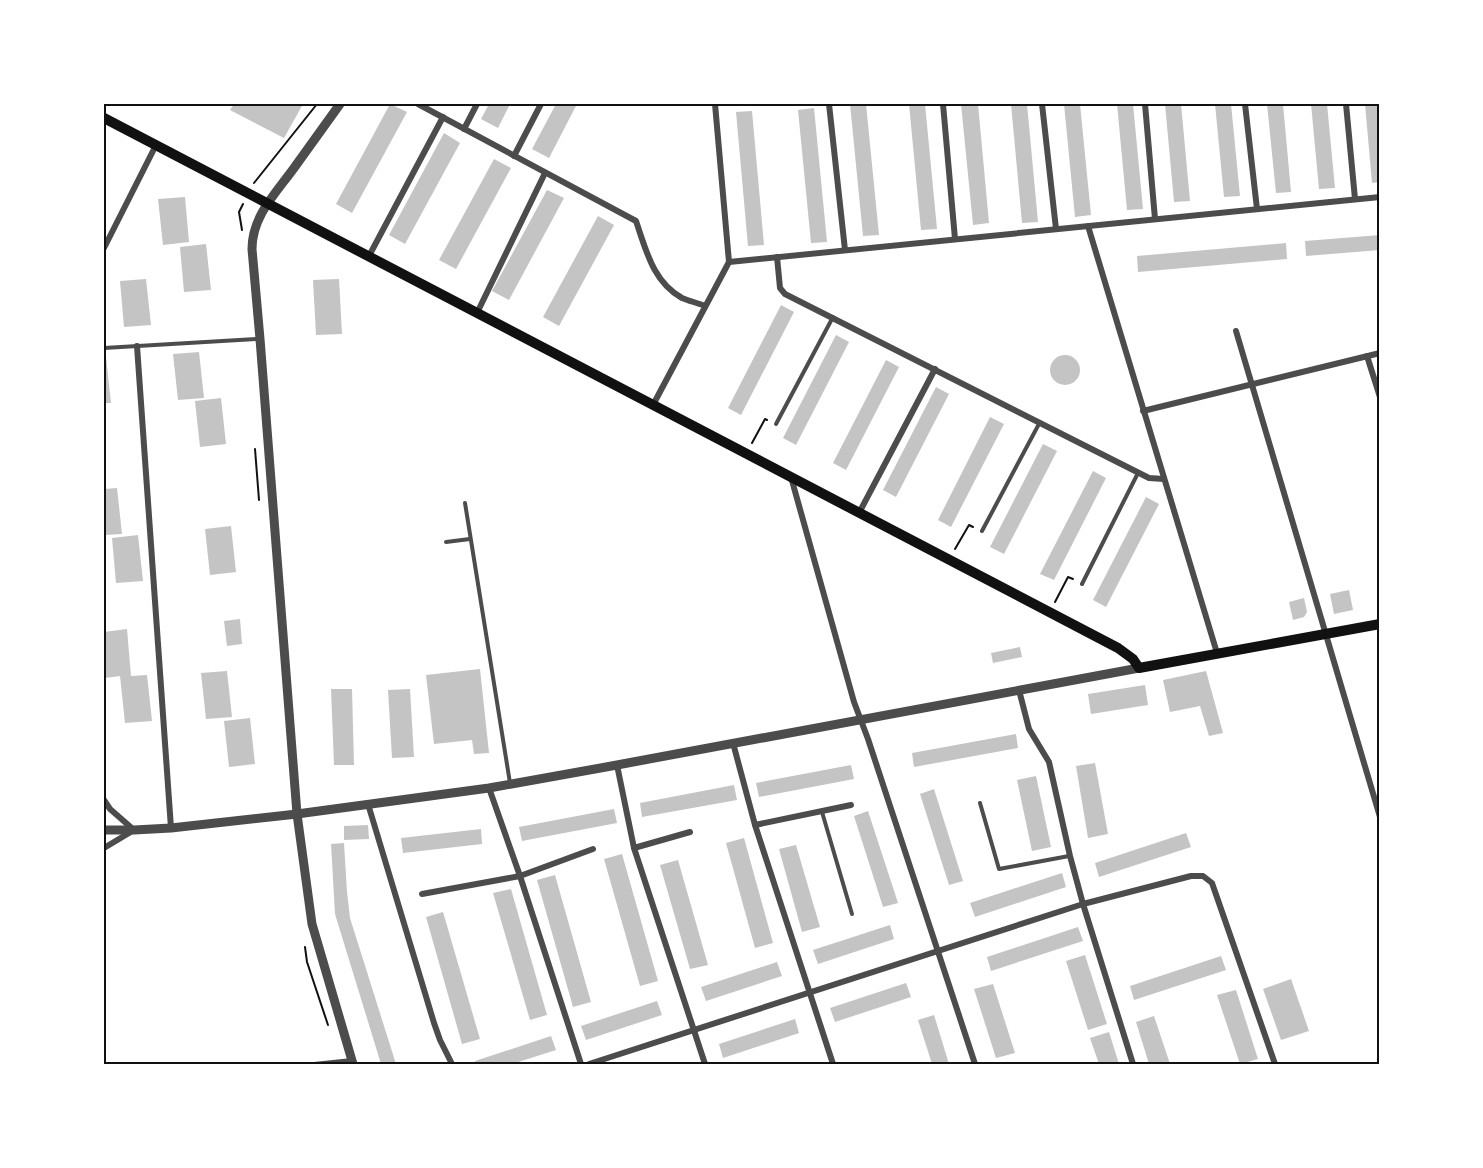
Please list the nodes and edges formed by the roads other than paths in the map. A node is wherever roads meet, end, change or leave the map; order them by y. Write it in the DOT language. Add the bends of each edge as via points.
graph roads {
  1 [pos="340,104"];
  2 [pos="418,104"];
  3 [pos="477,104"];
  4 [pos="541,104"];
  5 [pos="715,104"];
  6 [pos="829,104"];
  7 [pos="943,104"];
  8 [pos="1042,104"];
  9 [pos="1145,104"];
  10 [pos="1245,104"];
  11 [pos="1346,104"];
  12 [pos="442,117"];
  13 [pos="104,118"];
  14 [pos="464,129"];
  15 [pos="156,145"];
  16 [pos="514,156"];
  17 [pos="546,173"];
  18 [pos="1380,197"];
  19 [pos="1355,199"];
  20 [pos="267,203"];
  21 [pos="1257,209"];
  22 [pos="1155,219"];
  23 [pos="1088,226"];
  24 [pos="1056,229"];
  25 [pos="954,239"];
  26 [pos="104,248"];
  27 [pos="845,250"];
  28 [pos="369,256"];
  29 [pos="777,257"];
  30 [pos="729,262"];
  31 [pos="705,306"];
  32 [pos="477,313"];
  33 [pos="833,317"];
  34 [pos="1236,331"];
  35 [pos="260,339"];
  36 [pos="137,346"];
  37 [pos="104,348"];
  38 [pos="1380,353"];
  39 [pos="1367,356"];
  40 [pos="935,369"];
  41 [pos="1251,384"];
  42 [pos="1380,397"];
  43 [pos="653,405"];
  44 [pos="1143,411"];
  45 [pos="1040,422"];
  46 [pos="776,424"];
  47 [pos="1138,472"];
  48 [pos="791,477"];
  49 [pos="1164,479"];
  50 [pos="465,503"];
  51 [pos="859,513"];
  52 [pos="982,531"];
  53 [pos="470,539"];
  54 [pos="446,542"];
  55 [pos="1082,584"];
  56 [pos="1380,624"];
  57 [pos="1325,634"];
  58 [pos="1217,653"];
  59 [pos="1139,668"];
  60 [pos="1019,690"];
  61 [pos="860,719"];
  62 [pos="733,743"];
  63 [pos="617,765"];
  64 [pos="510,784"];
  65 [pos="489,788"];
  66 [pos="104,800"];
  67 [pos="980,803"];
  68 [pos="368,804"];
  69 [pos="851,805"];
  70 [pos="821,811"];
  71 [pos="297,814"];
  72 [pos="1380,817"];
  73 [pos="755,825"];
  74 [pos="171,828"];
  75 [pos="104,830"];
  76 [pos="134,830"];
  77 [pos="690,832"];
  78 [pos="104,848"];
  79 [pos="634,848"];
  80 [pos="593,849"];
  81 [pos="1070,856"];
  82 [pos="520,876"];
  83 [pos="422,894"];
  84 [pos="1083,904"];
  85 [pos="852,914"];
  86 [pos="937,952"];
  87 [pos="810,993"];
  88 [pos="694,1030"];
  89 [pos="352,1062"];
  90 [pos="314,1065"];
  91 [pos="452,1065"];
  92 [pos="581,1065"];
  93 [pos="589,1065"];
  94 [pos="705,1065"];
  95 [pos="833,1065"];
  96 [pos="975,1065"];
  97 [pos="1133,1065"];
  98 [pos="1275,1065"];
  1 -- 20 [label="street"];
  2 -- 12 [label="street"];
  3 -- 14 [label="street"];
  4 -- 16 [label="street"];
  5 -- 30 [label="street"];
  6 -- 27 [label="street"];
  7 -- 25 [label="street"];
  8 -- 24 [label="street"];
  9 -- 22 [label="street"];
  10 -- 21 [label="street"];
  11 -- 19 [label="street"];
  12 -- 14 [label="street"];
  12 -- 28 [label="street"];
  13 -- 15 [label="main road"];
  14 -- 16 [label="street"];
  15 -- 20 [label="main road"];
  15 -- 26 [label="street"];
  16 -- 17 [label="street"];
  17 -- 31 [label="street" via="636,221 660,280 682,297"];
  17 -- 32 [label="street"];
  18 -- 19 [label="street"];
  19 -- 21 [label="street"];
  20 -- 28 [label="main road"];
  20 -- 35 [label="street" via="252,240"];
  21 -- 22 [label="street"];
  22 -- 23 [label="street"];
  23 -- 24 [label="street"];
  23 -- 44 [label="street"];
  24 -- 25 [label="street"];
  25 -- 27 [label="street"];
  27 -- 29 [label="street"];
  28 -- 32 [label="main road"];
  29 -- 30 [label="street"];
  29 -- 33 [label="street" via="783,292"];
  30 -- 31 [label="street"];
  31 -- 43 [label="street"];
  32 -- 43 [label="main road"];
  33 -- 40 [label="street"];
  33 -- 46 [label="lane"];
  34 -- 41 [label="street"];
  35 -- 36 [label="lane"];
  35 -- 71 [label="street"];
  36 -- 37 [label="lane"];
  36 -- 74 [label="street"];
  38 -- 39 [label="street"];
  39 -- 41 [label="street"];
  39 -- 42 [label="street"];
  40 -- 45 [label="street"];
  40 -- 51 [label="street"];
  41 -- 44 [label="street"];
  41 -- 57 [label="street"];
  43 -- 48 [label="main road"];
  44 -- 49 [label="street"];
  45 -- 47 [label="street"];
  45 -- 52 [label="lane"];
  47 -- 49 [label="street"];
  47 -- 55 [label="lane"];
  48 -- 51 [label="main road"];
  48 -- 61 [label="street"];
  49 -- 58 [label="street"];
  50 -- 53 [label="lane"];
  51 -- 59 [label="main road" via="1126,652"];
  53 -- 54 [label="lane"];
  53 -- 64 [label="lane"];
  56 -- 57 [label="main road"];
  57 -- 58 [label="main road"];
  57 -- 72 [label="street"];
  58 -- 59 [label="main road"];
  59 -- 60 [label="street"];
  60 -- 61 [label="street"];
  60 -- 81 [label="street" via="1029,729 1049,762"];
  61 -- 62 [label="street"];
  61 -- 86 [label="street"];
  62 -- 63 [label="street"];
  62 -- 73 [label="street"];
  63 -- 64 [label="street"];
  63 -- 79 [label="street"];
  64 -- 65 [label="street"];
  65 -- 68 [label="street"];
  65 -- 82 [label="street"];
  66 -- 76 [label="street"];
  67 -- 81 [label="lane" via="999,869"];
  68 -- 71 [label="street"];
  68 -- 91 [label="street" via="434,1023"];
  69 -- 70 [label="street"];
  70 -- 73 [label="street"];
  70 -- 85 [label="lane"];
  71 -- 74 [label="street"];
  71 -- 89 [label="street" via="312,924"];
  73 -- 87 [label="street"];
  74 -- 76 [label="street"];
  75 -- 76 [label="street"];
  76 -- 78 [label="street"];
  77 -- 79 [label="street"];
  79 -- 88 [label="street"];
  80 -- 82 [label="street"];
  81 -- 84 [label="street"];
  82 -- 83 [label="street"];
  82 -- 92 [label="street"];
  84 -- 86 [label="street"];
  84 -- 97 [label="street"];
  84 -- 98 [label="street" via="1191,876 1203,876 1212,883"];
  86 -- 87 [label="street"];
  86 -- 96 [label="street"];
  87 -- 88 [label="street"];
  87 -- 95 [label="street"];
  88 -- 93 [label="street"];
  88 -- 94 [label="street"];
  89 -- 90 [label="lane"];
}
